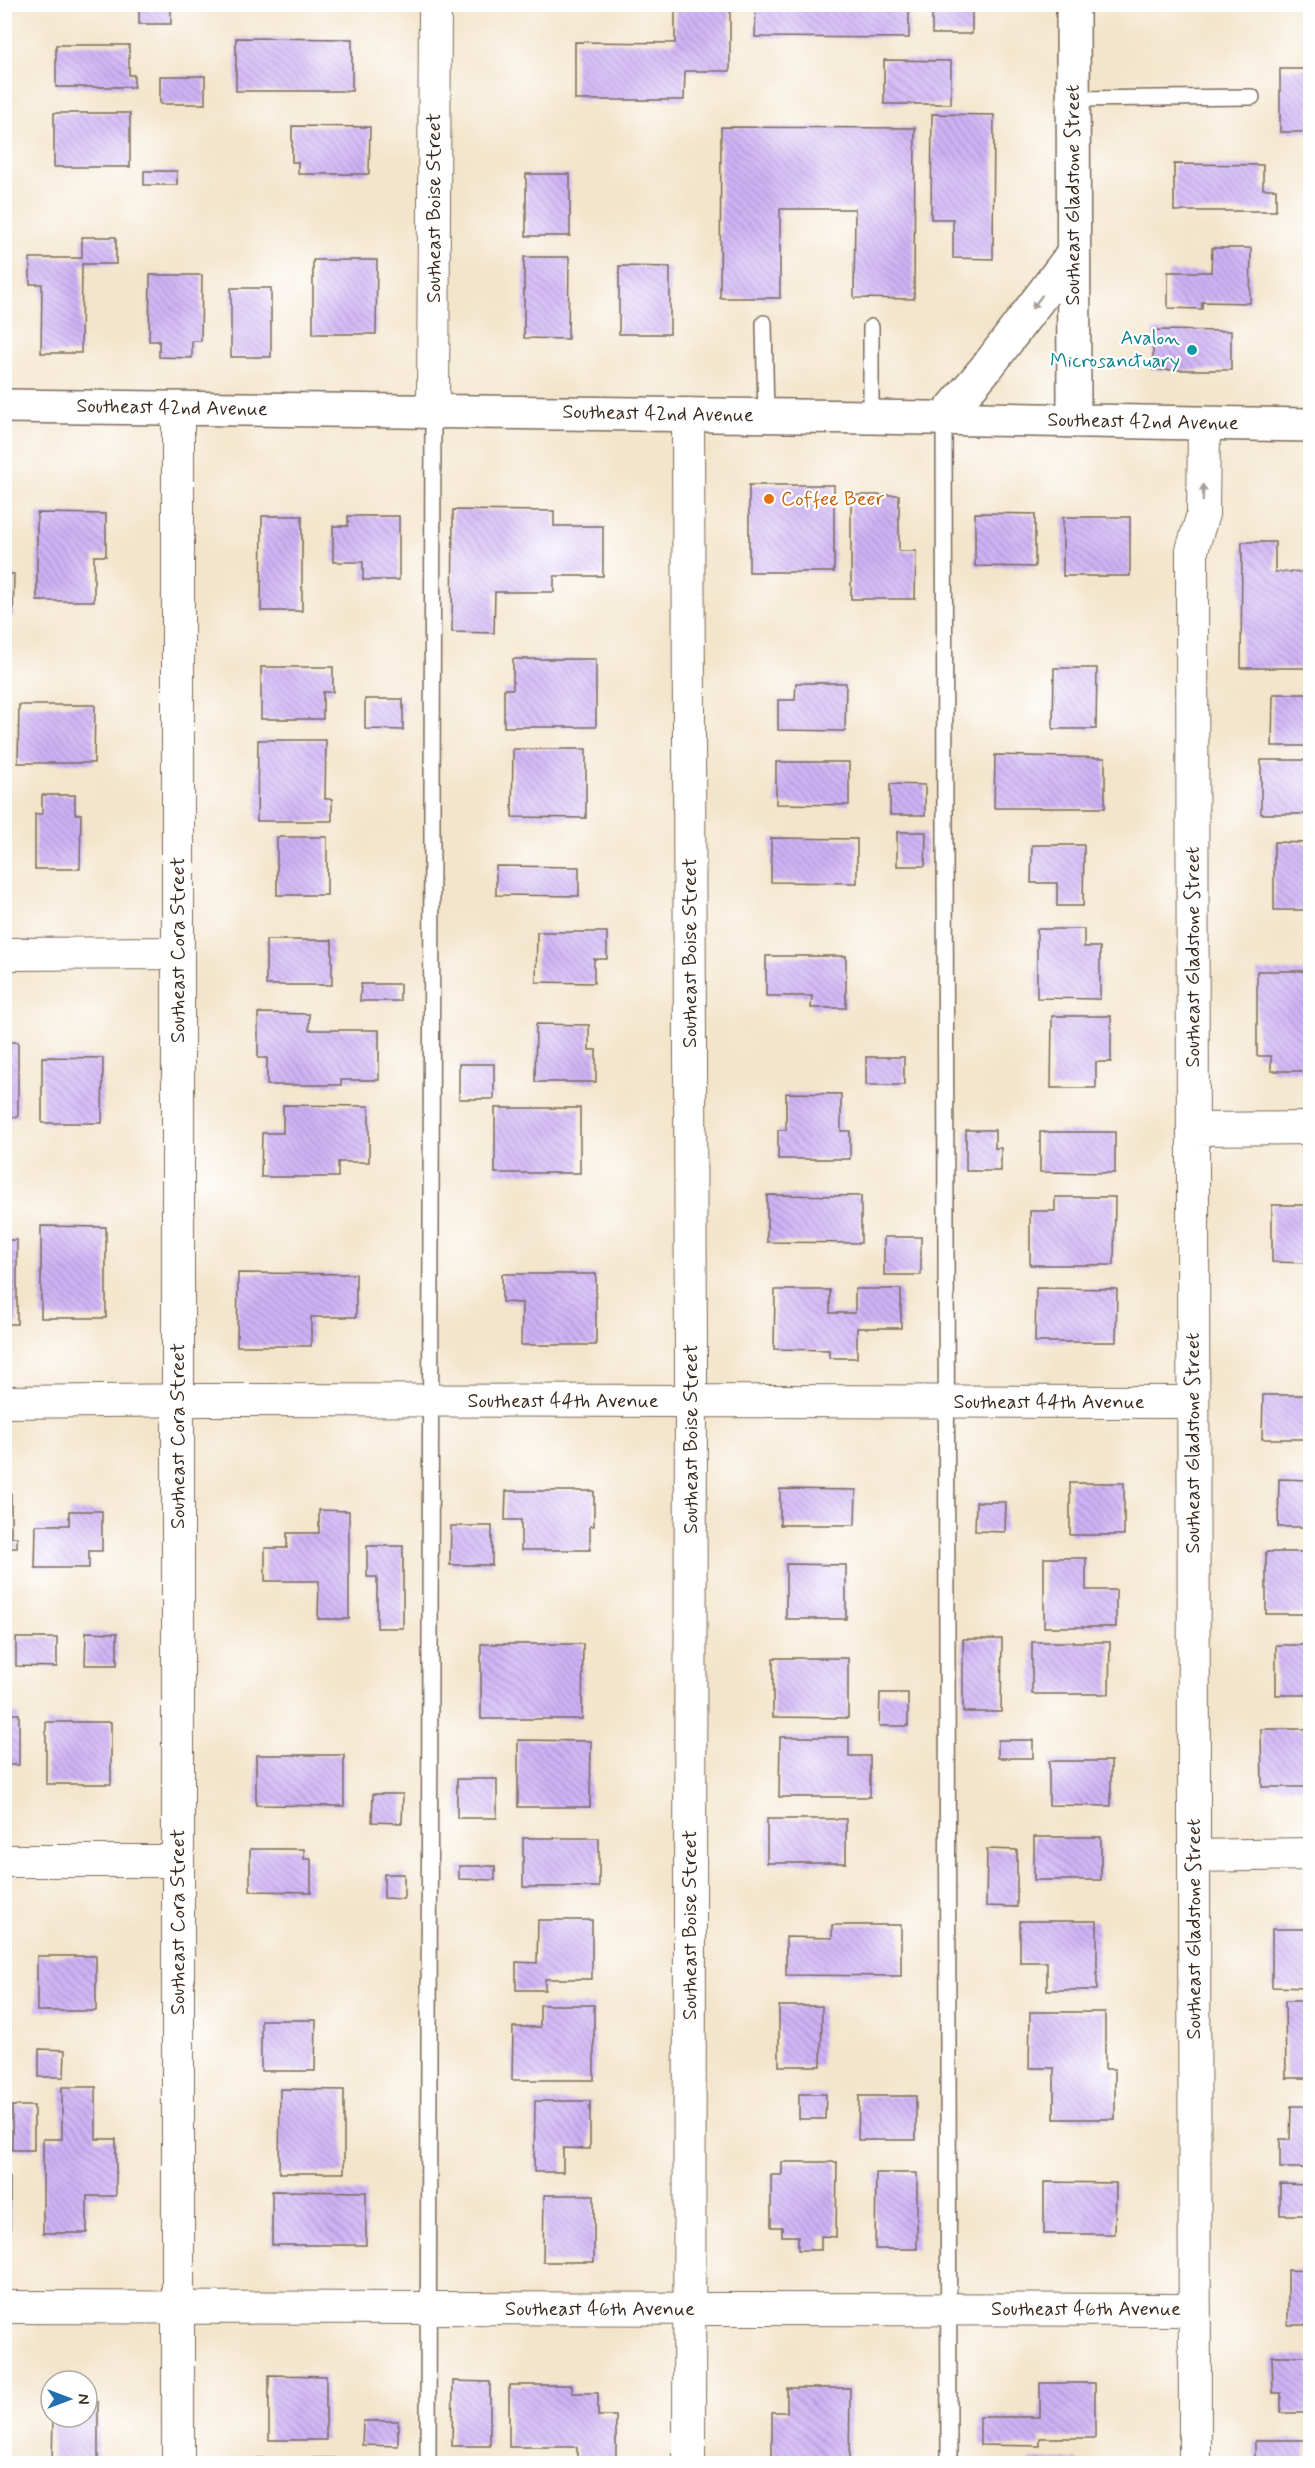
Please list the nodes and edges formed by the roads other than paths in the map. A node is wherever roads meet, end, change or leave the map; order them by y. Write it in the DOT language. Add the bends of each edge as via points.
graph roads {
  1 [pos="435,4"];
  2 [pos="1073,4"];
  3 [pos="1252,97"];
  4 [pos="1073,99"];
  5 [pos="1072,255"];
  6 [pos="764,323"];
  7 [pos="871,327"];
  8 [pos="4,406"];
  9 [pos="178,408"];
  10 [pos="433,411"];
  11 [pos="688,415"];
  12 [pos="766,416"];
  13 [pos="871,417"];
  14 [pos="944,418"];
  15 [pos="1074,421"];
  16 [pos="1204,423"];
  17 [pos="1311,425"];
  18 [pos="178,952"];
  19 [pos="4,954"];
  20 [pos="1311,1128"];
  21 [pos="1193,1129"];
  22 [pos="178,1400"];
  23 [pos="432,1400"];
  24 [pos="946,1401"];
  25 [pos="4,1402"];
  26 [pos="691,1402"];
  27 [pos="1193,1402"];
  28 [pos="1311,1854"];
  29 [pos="1194,1856"];
  30 [pos="4,1861"];
  31 [pos="178,1861"];
  32 [pos="178,2306"];
  33 [pos="4,2307"];
  34 [pos="428,2308"];
  35 [pos="949,2308"];
  36 [pos="689,2310"];
  37 [pos="1195,2310"];
  38 [pos="178,2463"];
  39 [pos="428,2463"];
  40 [pos="689,2463"];
  41 [pos="949,2463"];
  42 [pos="1195,2463"];
  1 -- 10 [label="street, Southeast Boise Street"];
  2 -- 4 [label="street, Southeast Gladstone Street"];
  3 -- 4 [label="lane"];
  4 -- 5 [label="street, Southeast Gladstone Street"];
  5 -- 14 [label="street, one-way"];
  5 -- 15 [label="street, Southeast Gladstone Street"];
  6 -- 12 [label="lane"];
  7 -- 13 [label="lane"];
  8 -- 9 [label="street, Southeast 42nd Avenue"];
  9 -- 10 [label="street, Southeast 42nd Avenue"];
  9 -- 18 [label="street, Southeast Cora Street"];
  10 -- 11 [label="street, Southeast 42nd Avenue"];
  10 -- 23 [label="lane"];
  11 -- 12 [label="street, Southeast 42nd Avenue"];
  11 -- 26 [label="street, Southeast Boise Street"];
  12 -- 13 [label="street, Southeast 42nd Avenue"];
  13 -- 14 [label="street, Southeast 42nd Avenue"];
  14 -- 15 [label="street, Southeast 42nd Avenue"];
  14 -- 24 [label="lane"];
  15 -- 16 [label="street, Southeast 42nd Avenue"];
  16 -- 17 [label="street, Southeast 42nd Avenue"];
  21 -- 16 [label="street, Southeast Gladstone Street, one-way" via="1192,550 1203,514"];
  18 -- 19 [label="street"];
  18 -- 22 [label="street, Southeast Cora Street"];
  20 -- 21 [label="street"];
  21 -- 27 [label="street, Southeast Gladstone Street"];
  22 -- 23 [label="street, Southeast 44th Avenue"];
  22 -- 25 [label="street, Southeast 44th Avenue"];
  22 -- 31 [label="street, Southeast Cora Street"];
  23 -- 26 [label="street, Southeast 44th Avenue"];
  23 -- 34 [label="lane"];
  24 -- 26 [label="street, Southeast 44th Avenue"];
  24 -- 27 [label="street, Southeast 44th Avenue"];
  24 -- 35 [label="lane"];
  26 -- 36 [label="street, Southeast Boise Street"];
  27 -- 29 [label="street, Southeast Gladstone Street"];
  28 -- 29 [label="street"];
  29 -- 37 [label="street, Southeast Gladstone Street"];
  30 -- 31 [label="street"];
  31 -- 32 [label="street, Southeast Cora Street"];
  32 -- 33 [label="street, Southeast 46th Avenue"];
  32 -- 34 [label="street, Southeast 46th Avenue"];
  32 -- 38 [label="street, Southeast Cora Street"];
  34 -- 36 [label="street, Southeast 46th Avenue"];
  34 -- 39 [label="lane"];
  35 -- 36 [label="street, Southeast 46th Avenue"];
  35 -- 37 [label="street, Southeast 46th Avenue"];
  35 -- 41 [label="lane"];
  36 -- 40 [label="street, Southeast Boise Street"];
  37 -- 42 [label="street, Southeast Gladstone Street"];
}
